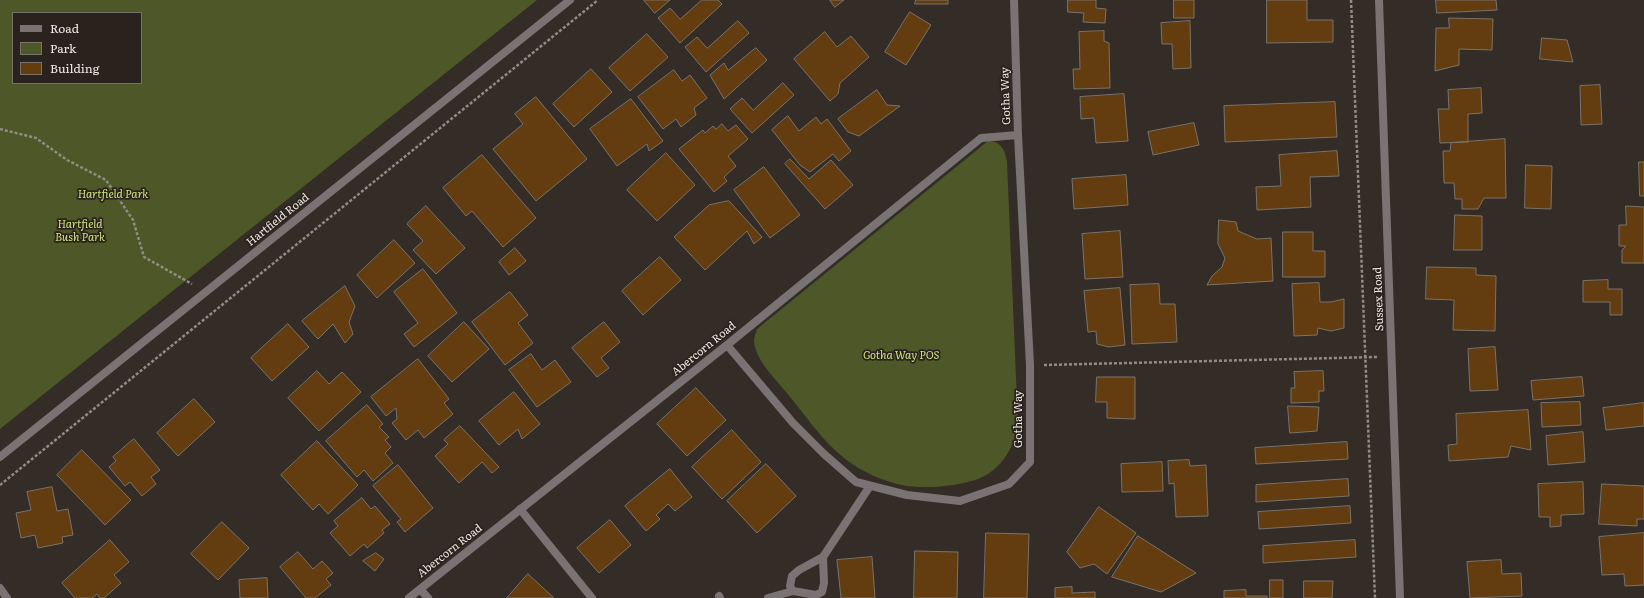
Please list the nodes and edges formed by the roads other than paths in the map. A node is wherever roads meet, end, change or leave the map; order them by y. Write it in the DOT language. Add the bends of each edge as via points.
graph roads {
  1 [pos="570,0"];
  2 [pos="1014,0"];
  3 [pos="1379,0"];
  4 [pos="1018,135"];
  5 [pos="727,345"];
  6 [pos="0,457"];
  7 [pos="870,486"];
  8 [pos="520,509"];
  9 [pos="823,557"];
  10 [pos="0,588"];
  11 [pos="420,589"];
  12 [pos="793,591"];
  13 [pos="0,595"];
  14 [pos="3,598"];
  15 [pos="7,598"];
  16 [pos="409,598"];
  17 [pos="428,598"];
  18 [pos="592,598"];
  19 [pos="768,598"];
  20 [pos="1400,598"];
  1 -- 6 [label="street, Hartfield Road"];
  2 -- 4 [label="street, Gotha Way"];
  3 -- 20 [label="street, Sussex Road"];
  4 -- 5 [label="street, Abercorn Road" via="981,138"];
  4 -- 7 [label="street, Gotha Way" via="1030,365 1030,462 1009,484 960,501 907,495"];
  5 -- 7 [label="street, Gotha Way" via="793,423 824,454 856,482"];
  5 -- 8 [label="street, Abercorn Road"];
  7 -- 9 [label="street"];
  8 -- 11 [label="street, Abercorn Road"];
  8 -- 18 [label="street"];
  9 -- 12 [label="street" via="792,576 790,586"];
  9 -- 12 [label="street" via="822,592 816,595"];
  10 -- 15 [label="street"];
  11 -- 16 [label="street, Abercorn Road"];
  11 -- 17 [label="street"];
  12 -- 19 [label="street"];
  13 -- 14 [label="street"];
}
